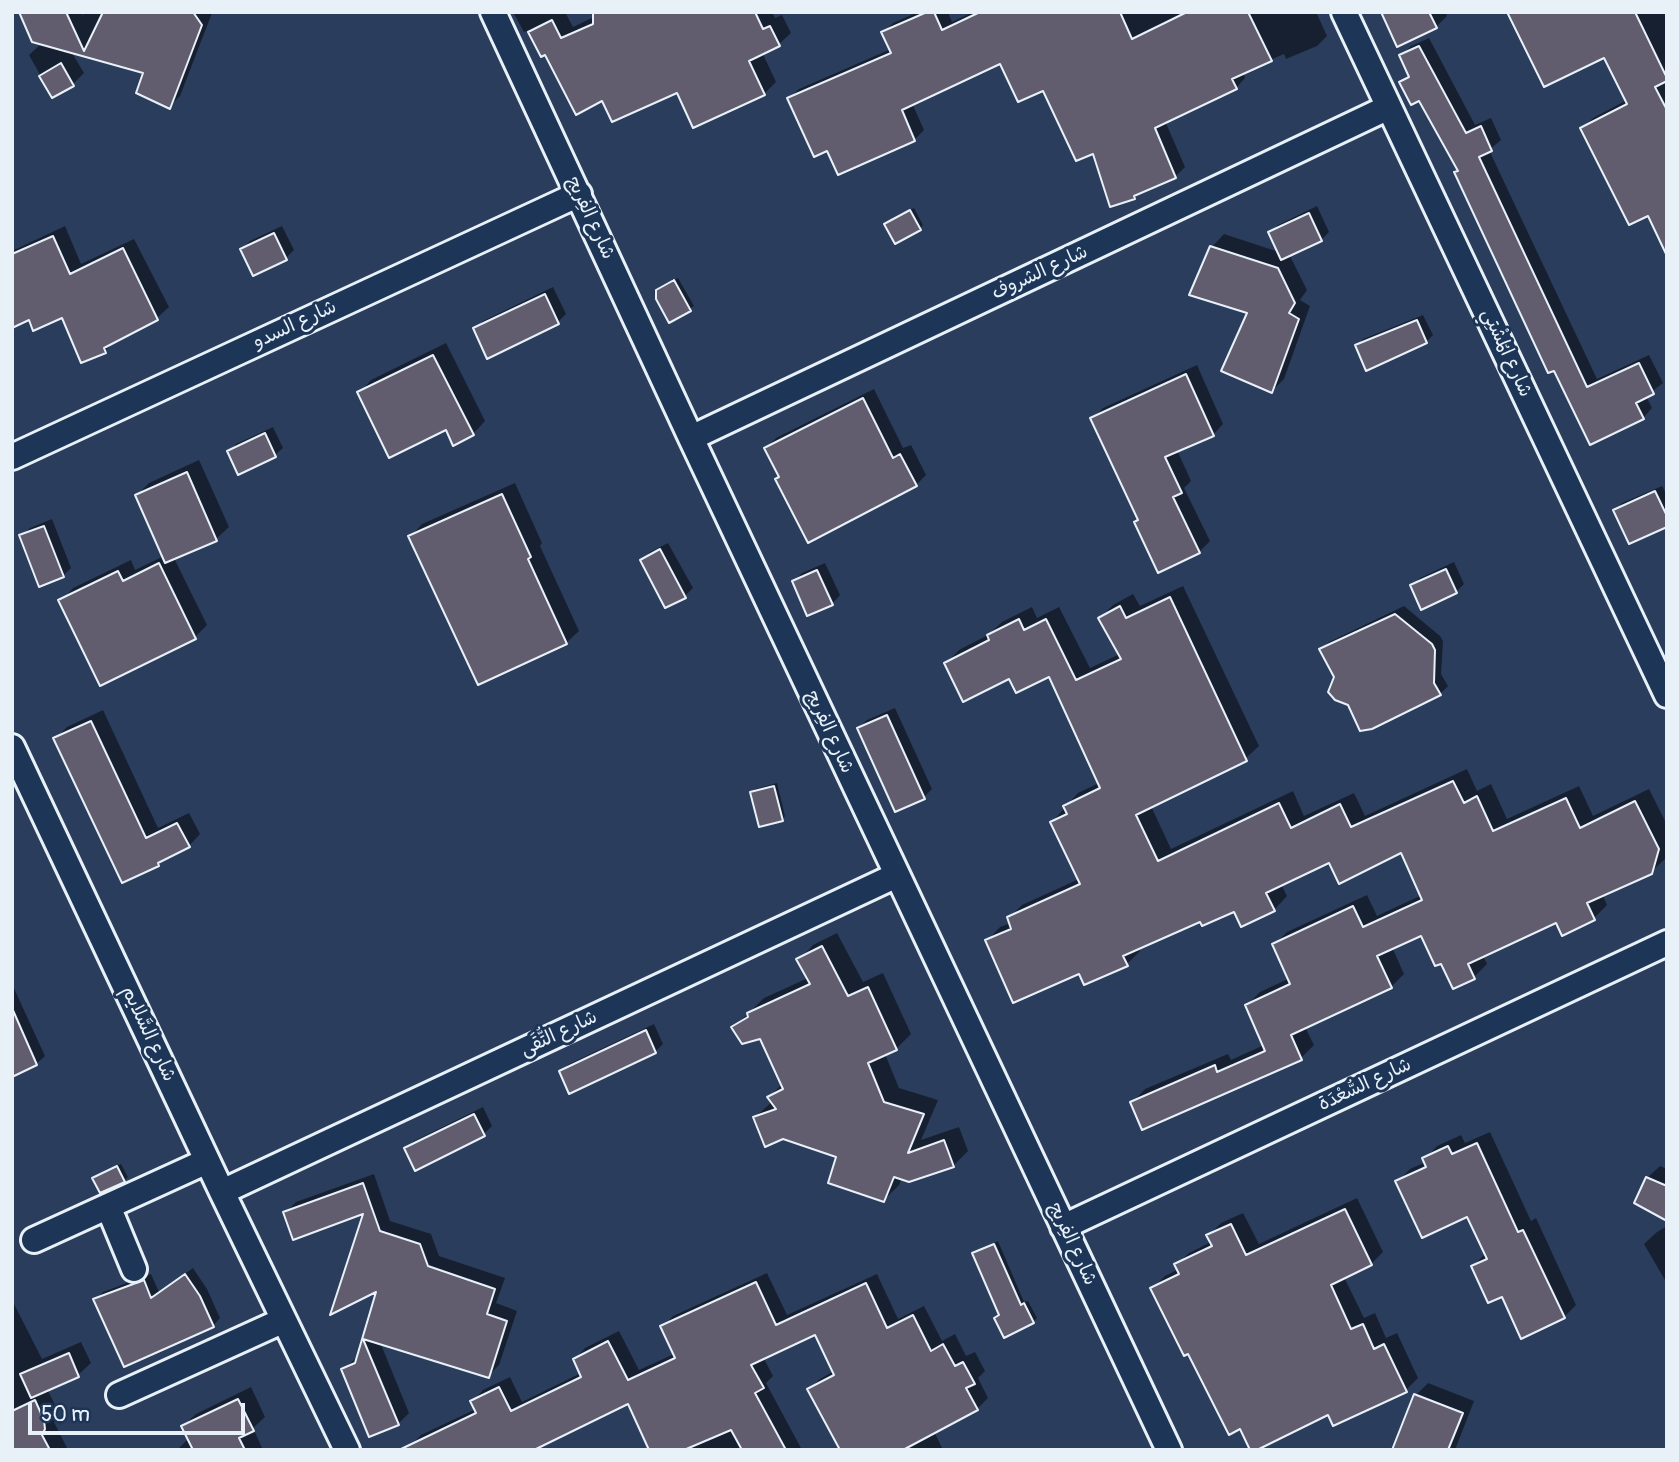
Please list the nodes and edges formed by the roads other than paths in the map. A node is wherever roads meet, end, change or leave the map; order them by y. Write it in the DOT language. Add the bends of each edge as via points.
graph roads {
  1 [pos="493,12"];
  2 [pos="1344,12"];
  3 [pos="1389,107"];
  4 [pos="579,194"];
  5 [pos="691,438"];
  6 [pos="12,457"];
  7 [pos="1667,695"];
  8 [pos="12,747"];
  9 [pos="897,875"];
  10 [pos="1667,943"];
  11 [pos="207,1161"];
  12 [pos="222,1192"];
  13 [pos="108,1206"];
  14 [pos="1063,1227"];
  15 [pos="34,1240"];
  16 [pos="134,1269"];
  17 [pos="284,1320"];
  18 [pos="119,1395"];
  19 [pos="347,1450"];
  20 [pos="1169,1450"];
  1 -- 4 [label="street, شارع الفِريج"];
  2 -- 3 [label="street, شارع المُشْتِي"];
  3 -- 5 [label="street, شارع الشروف"];
  3 -- 7 [label="street, شارع المُشْتِي"];
  4 -- 5 [label="street, شارع الفِريج"];
  4 -- 6 [label="street, شارع السدو"];
  5 -- 9 [label="street, شارع الفِريج"];
  8 -- 11 [label="street, شارع السَّلايم"];
  9 -- 12 [label="street, شارع التُّقَى"];
  9 -- 14 [label="street, شارع الفِريج"];
  10 -- 14 [label="street, شارع السُّعْدَة"];
  11 -- 12 [label="street, شارع السَّلايم"];
  11 -- 13 [label="street"];
  12 -- 17 [label="street, شارع السَّلايم"];
  13 -- 15 [label="street"];
  13 -- 16 [label="street"];
  14 -- 20 [label="street, شارع الفِريج"];
  17 -- 18 [label="street"];
  17 -- 19 [label="street, شارع السَّلايم"];
}
